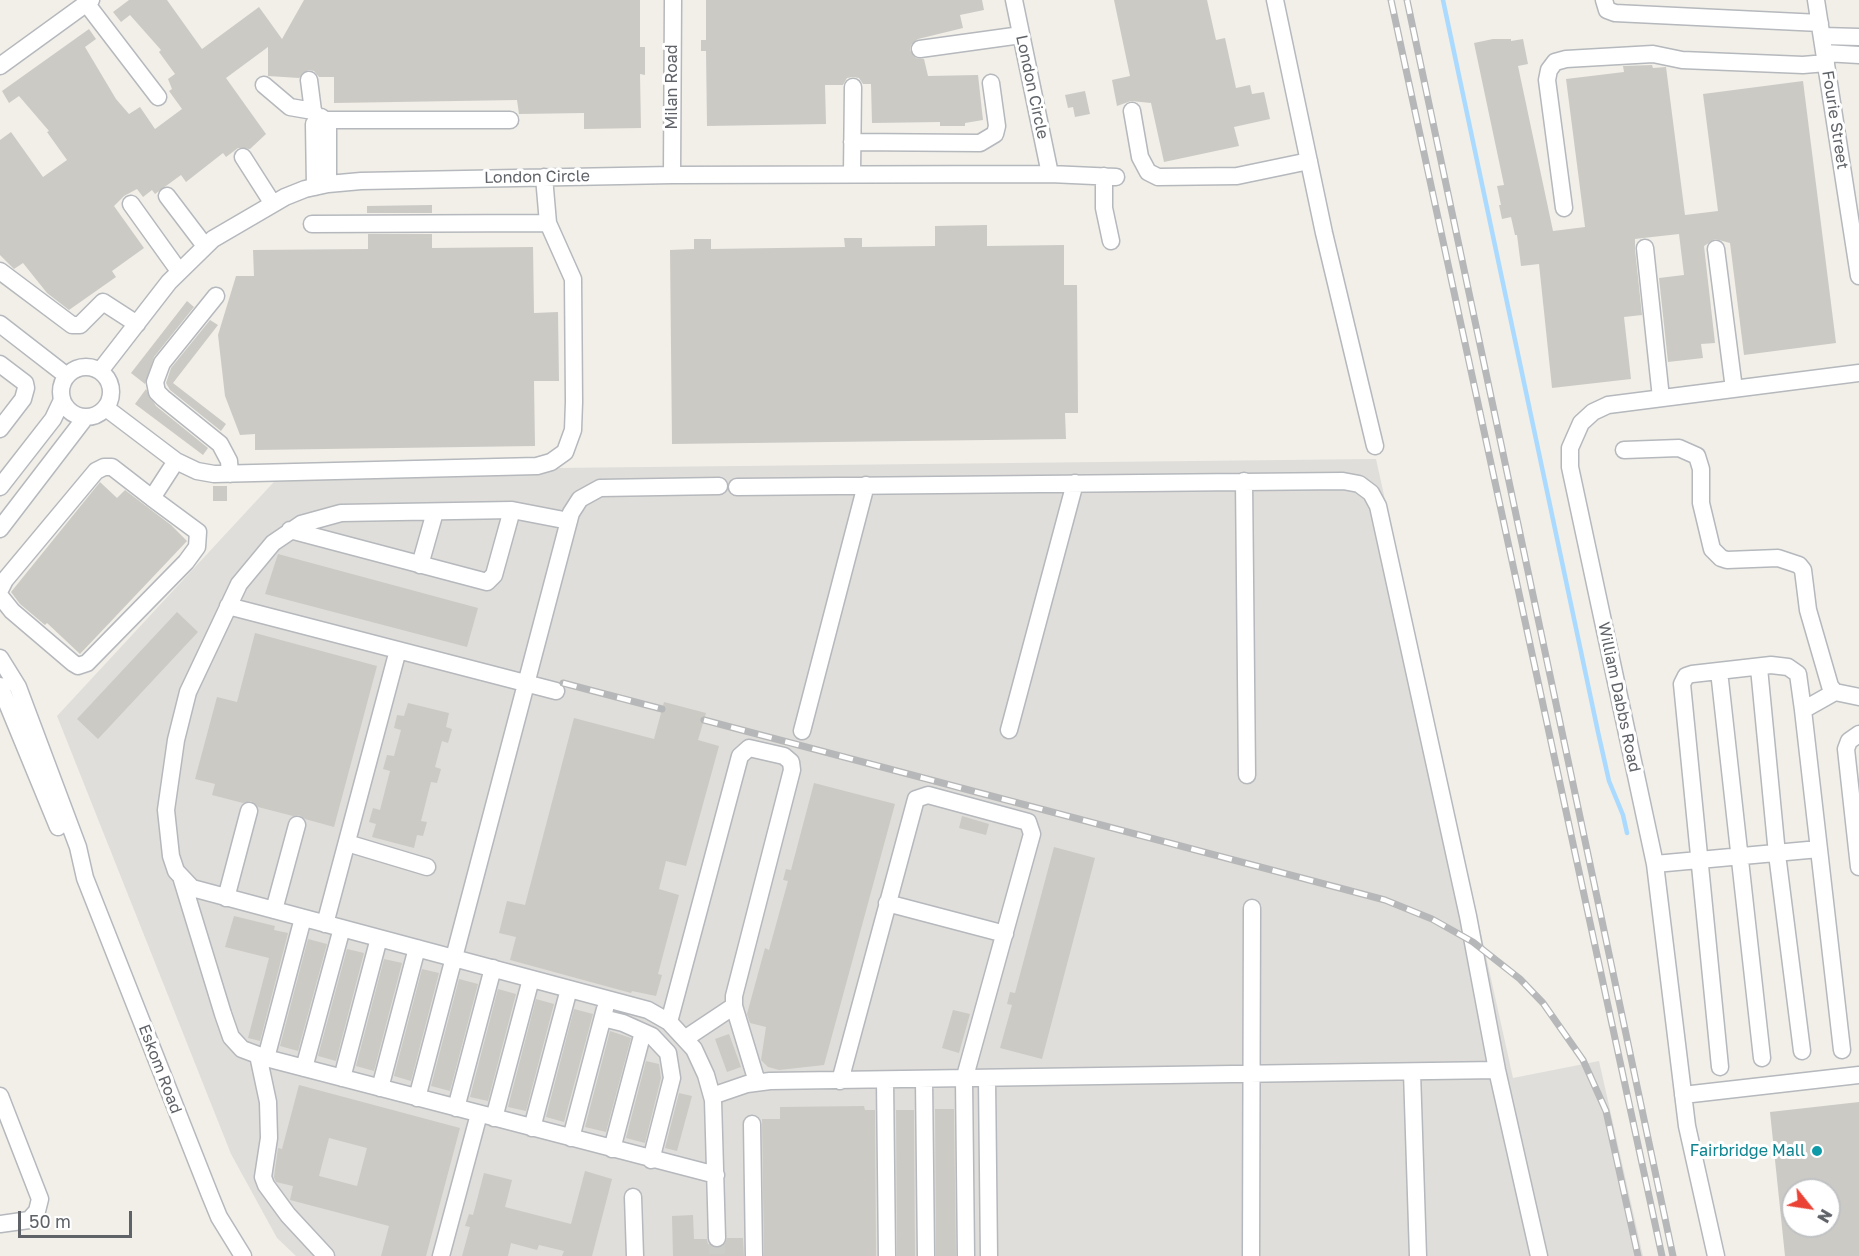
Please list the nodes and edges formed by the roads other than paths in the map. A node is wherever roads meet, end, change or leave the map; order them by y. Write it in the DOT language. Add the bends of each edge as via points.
graph roads {
  1 [pos="673,0"];
  2 [pos="1014,0"];
  3 [pos="1275,0"];
  4 [pos="1604,0"];
  5 [pos="1816,0"];
  6 [pos="89,2"];
  7 [pos="1821,29"];
  8 [pos="1021,35"];
  9 [pos="1859,37"];
  10 [pos="920,49"];
  11 [pos="1859,55"];
  12 [pos="1825,58"];
  13 [pos="0,66"];
  14 [pos="309,80"];
  15 [pos="991,83"];
  16 [pos="264,85"];
  17 [pos="853,87"];
  18 [pos="158,97"];
  19 [pos="1132,111"];
  20 [pos="319,116"];
  21 [pos="510,120"];
  22 [pos="852,142"];
  23 [pos="243,157"];
  24 [pos="1309,161"];
  25 [pos="852,174"];
  26 [pos="1050,174"];
  27 [pos="672,175"];
  28 [pos="544,177"];
  29 [pos="321,185"];
  30 [pos="167,196"];
  31 [pos="131,204"];
  32 [pos="273,204"];
  33 [pos="1564,208"];
  34 [pos="548,223"];
  35 [pos="312,224"];
  36 [pos="1111,242"];
  37 [pos="205,246"];
  38 [pos="1645,248"];
  39 [pos="1716,249"];
  40 [pos="0,271"];
  41 [pos="180,272"];
  42 [pos="1859,276"];
  43 [pos="216,296"];
  44 [pos="0,324"];
  45 [pos="137,324"];
  46 [pos="0,364"];
  47 [pos="100,371"];
  48 [pos="1859,374"];
  49 [pos="67,376"];
  50 [pos="1734,389"];
  51 [pos="1661,398"];
  52 [pos="63,400"];
  53 [pos="106,408"];
  54 [pos="85,418"];
  55 [pos="0,429"];
  56 [pos="1375,446"];
  57 [pos="1624,450"];
  58 [pos="176,460"];
  59 [pos="230,474"];
  60 [pos="1244,482"];
  61 [pos="1075,483"];
  62 [pos="866,485"];
  63 [pos="719,486"];
  64 [pos="0,487"];
  65 [pos="737,487"];
  66 [pos="152,498"];
  67 [pos="512,510"];
  68 [pos="435,512"];
  69 [pos="569,521"];
  70 [pos="0,529"];
  71 [pos="290,530"];
  72 [pos="420,565"];
  73 [pos="0,590"];
  74 [pos="0,596"];
  75 [pos="228,606"];
  76 [pos="398,650"];
  77 [pos="0,658"];
  78 [pos="1759,668"];
  79 [pos="1719,670"];
  80 [pos="526,684"];
  81 [pos="0,686"];
  82 [pos="555,691"];
  83 [pos="1835,692"];
  84 [pos="1859,697"];
  85 [pos="1803,710"];
  86 [pos="1010,730"];
  87 [pos="802,731"];
  88 [pos="1859,734"];
  89 [pos="1248,775"];
  90 [pos="249,810"];
  91 [pos="297,825"];
  92 [pos="347,843"];
  93 [pos="1819,849"];
  94 [pos="1777,854"];
  95 [pos="1738,858"];
  96 [pos="1859,860"];
  97 [pos="1699,862"];
  98 [pos="1655,864"];
  99 [pos="427,867"];
  100 [pos="85,878"];
  101 [pos="182,880"];
  102 [pos="226,898"];
  103 [pos="887,903"];
  104 [pos="1252,908"];
  105 [pos="274,910"];
  106 [pos="303,918"];
  107 [pos="325,924"];
  108 [pos="342,928"];
  109 [pos="1005,934"];
  110 [pos="379,938"];
  111 [pos="417,948"];
  112 [pos="455,958"];
  113 [pos="493,968"];
  114 [pos="531,979"];
  115 [pos="569,989"];
  116 [pos="608,999"];
  117 [pos="734,1006"];
  118 [pos="603,1018"];
  119 [pos="669,1022"];
  120 [pos="643,1032"];
  121 [pos="686,1038"];
  122 [pos="1842,1050"];
  123 [pos="1802,1051"];
  124 [pos="262,1057"];
  125 [pos="1762,1058"];
  126 [pos="1719,1067"];
  127 [pos="304,1068"];
  128 [pos="1497,1070"];
  129 [pos="1412,1072"];
  130 [pos="1253,1075"];
  131 [pos="1859,1075"];
  132 [pos="342,1078"];
  133 [pos="987,1079"];
  134 [pos="885,1080"];
  135 [pos="924,1080"];
  136 [pos="964,1080"];
  137 [pos="840,1081"];
  138 [pos="757,1082"];
  139 [pos="380,1088"];
  140 [pos="1683,1095"];
  141 [pos="712,1096"];
  142 [pos="0,1098"];
  143 [pos="417,1098"];
  144 [pos="456,1108"];
  145 [pos="487,1116"];
  146 [pos="752,1124"];
  147 [pos="532,1128"];
  148 [pos="571,1138"];
  149 [pos="612,1149"];
  150 [pos="651,1160"];
  151 [pos="716,1175"];
  152 [pos="633,1197"];
  153 [pos="0,1224"];
  154 [pos="717,1238"];
  155 [pos="243,1256"];
  156 [pos="327,1256"];
  157 [pos="441,1256"];
  158 [pos="635,1256"];
  159 [pos="754,1256"];
  160 [pos="887,1256"];
  161 [pos="926,1256"];
  162 [pos="966,1256"];
  163 [pos="989,1256"];
  164 [pos="1251,1256"];
  165 [pos="1418,1256"];
  166 [pos="1539,1256"];
  167 [pos="1716,1256"];
  1 -- 27 [label="street, Milan Road"];
  2 -- 8 [label="street, London Circle"];
  3 -- 24 [label="street"];
  4 -- 7 [label="street" via="1607,10 1615,13"];
  5 -- 7 [label="street, Fourie Street"];
  6 -- 13 [label="street"];
  6 -- 18 [label="street"];
  7 -- 9 [label="street"];
  7 -- 12 [label="street, Fourie Street"];
  8 -- 10 [label="street"];
  8 -- 26 [label="street, London Circle"];
  11 -- 12 [label="street"];
  12 -- 33 [label="street" via="1803,65 1693,60 1653,54 1556,62 1547,80"];
  12 -- 42 [label="street, Fourie Street"];
  14 -- 20 [label="street"];
  15 -- 22 [label="street" via="997,126 995,134 980,143"];
  16 -- 20 [label="street" via="290,107"];
  17 -- 22 [label="street"];
  19 -- 24 [label="street" via="1140,157 1148,172 1158,177 1237,176"];
  20 -- 21 [label="street"];
  20 -- 29 [label="street"];
  22 -- 25 [label="street"];
  23 -- 32 [label="street"];
  24 -- 56 [label="street"];
  25 -- 26 [label="street, London Circle"];
  25 -- 27 [label="street, London Circle"];
  26 -- 36 [label="street, London Circle" via="1110,177 1104,208"];
  27 -- 28 [label="street, London Circle"];
  28 -- 29 [label="street, London Circle"];
  28 -- 34 [label="street"];
  29 -- 32 [label="street, London Circle"];
  30 -- 37 [label="street"];
  31 -- 41 [label="street"];
  32 -- 37 [label="street, London Circle"];
  34 -- 35 [label="street"];
  34 -- 59 [label="street" via="570,269 574,306 573,430 570,444 558,459 537,466"];
  37 -- 41 [label="street, London Circle"];
  38 -- 51 [label="street"];
  39 -- 50 [label="street"];
  40 -- 45 [label="street" via="72,325 80,326 103,302"];
  41 -- 45 [label="street, London Circle"];
  43 -- 59 [label="street" via="162,363 155,382 163,398 220,444 230,461"];
  44 -- 49 [label="street"];
  45 -- 47 [label="street, London Circle"];
  46 -- 55 [label="street" via="26,388 23,399"];
  47 -- 49 [label="street" via="79,368"];
  47 -- 53 [label="street" via="111,386"];
  48 -- 50 [label="street, William Dabbs Road"];
  49 -- 52 [label="street" via="61,391"];
  50 -- 51 [label="street, William Dabbs Road"];
  51 -- 98 [label="street, William Dabbs Road" via="1608,405 1593,412 1577,429 1569,458"];
  52 -- 54 [label="street" via="68,410"];
  52 -- 64 [label="street" via="53,419"];
  53 -- 54 [label="street"];
  53 -- 58 [label="street"];
  54 -- 70 [label="street"];
  57 -- 83 [label="street" via="1679,448 1697,456 1708,540 1721,558 1778,558 1799,565 1810,618"];
  58 -- 59 [label="street" via="202,472"];
  58 -- 66 [label="street"];
  60 -- 61 [label="street"];
  60 -- 89 [label="street"];
  60 -- 128 [label="street" via="1351,482 1366,488 1376,499 1468,916"];
  61 -- 62 [label="street"];
  61 -- 86 [label="street"];
  62 -- 65 [label="street"];
  62 -- 87 [label="street"];
  63 -- 69 [label="street" via="600,488 580,499"];
  66 -- 73 [label="street" via="112,467 104,466"];
  66 -- 74 [label="street" via="198,532 197,547 87,663 73,663"];
  67 -- 68 [label="street"];
  67 -- 69 [label="street"];
  67 -- 72 [label="street" via="490,581"];
  68 -- 71 [label="street" via="341,513 313,518"];
  68 -- 72 [label="street"];
  69 -- 80 [label="street"];
  71 -- 72 [label="street"];
  71 -- 75 [label="street" via="273,543 239,584"];
  75 -- 76 [label="street"];
  75 -- 101 [label="street" via="188,692 176,740 166,810 167,836 176,872"];
  76 -- 80 [label="street"];
  76 -- 92 [label="street"];
  77 -- 100 [label="street, Eskom Road" via="10,671 29,716 78,847"];
  78 -- 79 [label="street"];
  78 -- 85 [label="street" via="1779,666 1796,671"];
  78 -- 94 [label="street"];
  79 -- 95 [label="street"];
  79 -- 97 [label="street" via="1686,676 1682,684"];
  80 -- 82 [label="street"];
  80 -- 112 [label="street"];
  81 -- 100 [label="street, Eskom Road" via="67,848"];
  83 -- 84 [label="street"];
  83 -- 85 [label="street"];
  85 -- 93 [label="street"];
  88 -- 96 [label="street" via="1846,749"];
  90 -- 102 [label="street"];
  91 -- 105 [label="street"];
  92 -- 99 [label="street"];
  92 -- 107 [label="street"];
  93 -- 94 [label="street"];
  93 -- 122 [label="street"];
  94 -- 95 [label="street"];
  94 -- 123 [label="street"];
  95 -- 97 [label="street"];
  95 -- 125 [label="street"];
  97 -- 98 [label="street"];
  97 -- 126 [label="street"];
  98 -- 140 [label="street, William Dabbs Road"];
  100 -- 155 [label="street, Eskom Road" via="219,1217"];
  101 -- 102 [label="street" via="192,888"];
  101 -- 124 [label="street" via="231,1037 242,1049"];
  102 -- 105 [label="street"];
  103 -- 109 [label="street"];
  103 -- 109 [label="street" via="919,796 1024,820 1032,834"];
  103 -- 137 [label="street"];
  104 -- 130 [label="street"];
  105 -- 106 [label="street"];
  106 -- 107 [label="street"];
  106 -- 124 [label="street"];
  107 -- 108 [label="street"];
  108 -- 110 [label="street"];
  108 -- 127 [label="street"];
  109 -- 136 [label="street"];
  110 -- 111 [label="street"];
  110 -- 132 [label="street"];
  111 -- 112 [label="street"];
  111 -- 139 [label="street"];
  112 -- 113 [label="street"];
  112 -- 143 [label="street"];
  113 -- 114 [label="street"];
  113 -- 144 [label="street"];
  114 -- 115 [label="street"];
  114 -- 145 [label="street"];
  115 -- 116 [label="street"];
  115 -- 147 [label="street"];
  116 -- 118 [label="street"];
  116 -- 119 [label="street" via="648,1010"];
  117 -- 119 [label="street" via="736,981 792,766 784,756 749,748 740,756"];
  117 -- 121 [label="street"];
  117 -- 138 [label="street"];
  118 -- 120 [label="street"];
  118 -- 148 [label="street"];
  119 -- 121 [label="street"];
  120 -- 149 [label="street"];
  120 -- 150 [label="street" via="662,1045 673,1071"];
  121 -- 141 [label="street" via="703,1068"];
  124 -- 127 [label="street"];
  124 -- 156 [label="street" via="269,1138 263,1177 288,1215"];
  127 -- 132 [label="street"];
  128 -- 129 [label="street"];
  128 -- 166 [label="street"];
  129 -- 130 [label="street"];
  129 -- 165 [label="street"];
  130 -- 133 [label="street"];
  130 -- 164 [label="street"];
  131 -- 140 [label="street"];
  132 -- 139 [label="street"];
  133 -- 136 [label="street"];
  133 -- 163 [label="street"];
  134 -- 135 [label="street"];
  134 -- 137 [label="street"];
  134 -- 160 [label="street"];
  135 -- 136 [label="street"];
  135 -- 161 [label="street"];
  136 -- 162 [label="street"];
  137 -- 138 [label="street"];
  138 -- 141 [label="street"];
  139 -- 143 [label="street"];
  140 -- 167 [label="street, William Dabbs Road"];
  141 -- 151 [label="street"];
  142 -- 153 [label="street" via="40,1199 29,1220"];
  143 -- 144 [label="street"];
  144 -- 145 [label="street"];
  145 -- 147 [label="street"];
  145 -- 157 [label="street"];
  146 -- 159 [label="street"];
  147 -- 148 [label="street"];
  148 -- 149 [label="street"];
  149 -- 150 [label="street"];
  150 -- 151 [label="street"];
  151 -- 154 [label="street"];
  152 -- 158 [label="street"];
}
